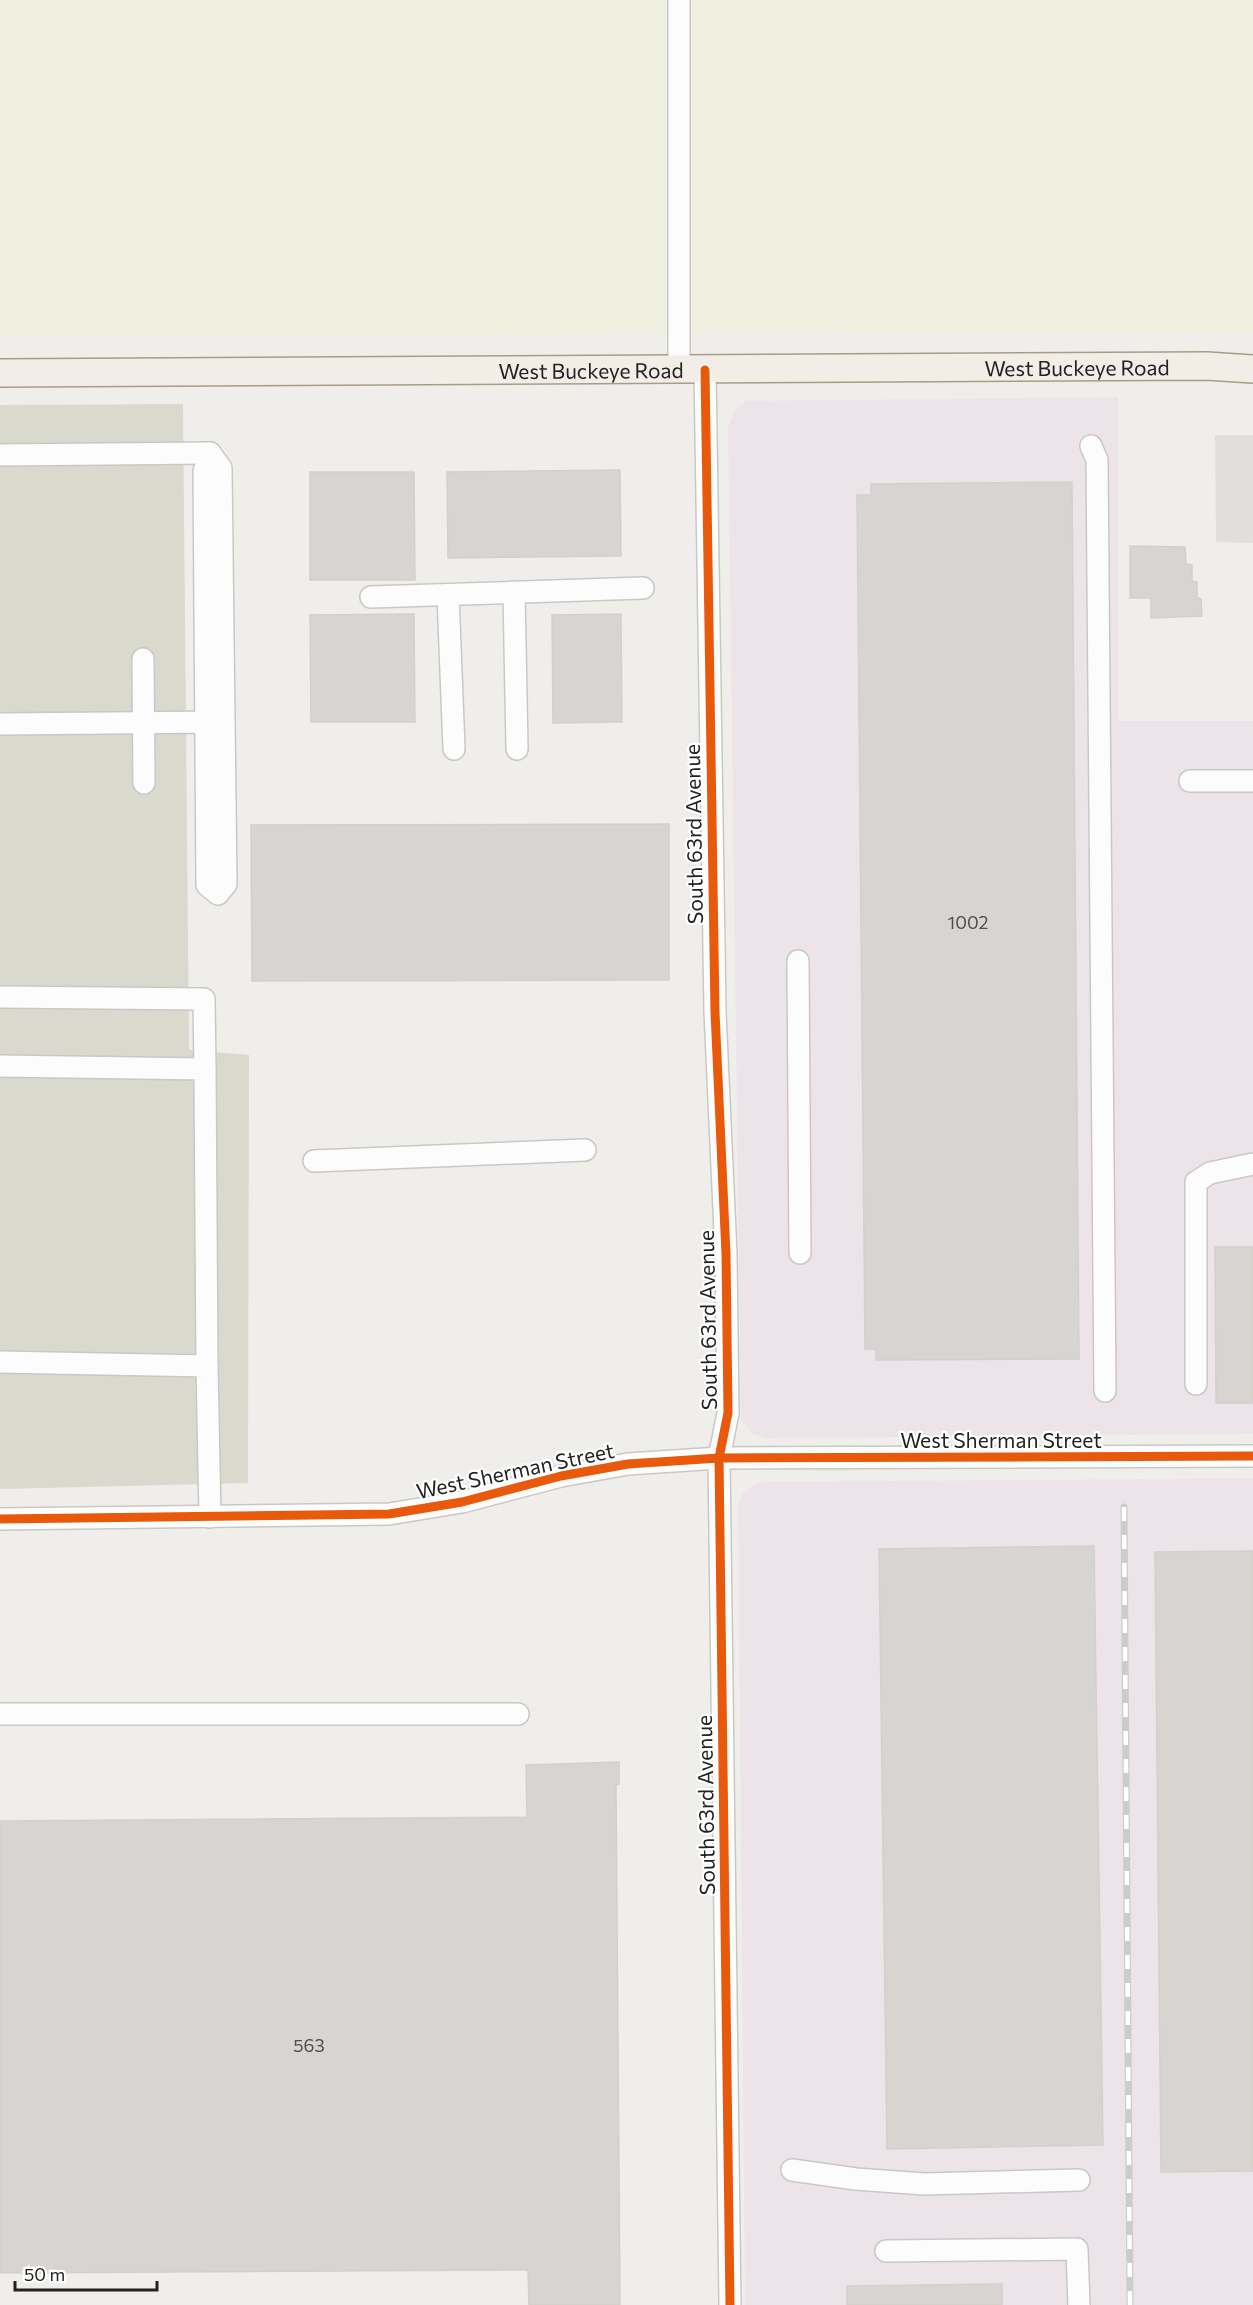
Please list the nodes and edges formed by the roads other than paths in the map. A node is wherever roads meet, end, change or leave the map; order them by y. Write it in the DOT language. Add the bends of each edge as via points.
graph roads {
  1 [pos="679,0"];
  2 [pos="1253,369"];
  3 [pos="692,370"];
  4 [pos="0,373"];
  5 [pos="1091,446"];
  6 [pos="0,455"];
  7 [pos="643,588"];
  8 [pos="514,592"];
  9 [pos="448,594"];
  10 [pos="371,597"];
  11 [pos="143,659"];
  12 [pos="144,722"];
  13 [pos="215,722"];
  14 [pos="0,724"];
  15 [pos="517,748"];
  16 [pos="454,749"];
  17 [pos="1190,781"];
  18 [pos="1253,781"];
  19 [pos="144,783"];
  20 [pos="798,961"];
  21 [pos="0,996"];
  22 [pos="0,1066"];
  23 [pos="205,1069"];
  24 [pos="585,1150"];
  25 [pos="314,1161"];
  26 [pos="1253,1164"];
  27 [pos="800,1253"];
  28 [pos="0,1362"];
  29 [pos="207,1365"];
  30 [pos="1196,1384"];
  31 [pos="1105,1391"];
  32 [pos="1253,1456"];
  33 [pos="719,1458"];
  34 [pos="210,1517"];
  35 [pos="0,1520"];
  36 [pos="0,1714"];
  37 [pos="518,1714"];
  38 [pos="792,2170"];
  39 [pos="1079,2180"];
  40 [pos="886,2251"];
  41 [pos="730,2305"];
  42 [pos="1079,2305"];
  1 -- 3 [label="street, South 63rd Avenue"];
  2 -- 3 [label="main road, West Buckeye Road" via="1207,366"];
  3 -- 4 [label="main road, West Buckeye Road"];
  3 -- 33 [label="street, South 63rd Avenue" via="726,1254 728,1413"];
  5 -- 31 [label="street" via="1098,460"];
  6 -- 13 [label="street" via="210,453 221,468"];
  7 -- 8 [label="street"];
  8 -- 9 [label="street"];
  8 -- 15 [label="street"];
  9 -- 10 [label="street"];
  9 -- 16 [label="street"];
  11 -- 12 [label="street"];
  12 -- 13 [label="street"];
  12 -- 14 [label="street"];
  12 -- 19 [label="street"];
  13 -- 13 [label="street" via="207,885 218,894 226,884"];
  17 -- 18 [label="street"];
  20 -- 27 [label="street"];
  21 -- 23 [label="street" via="204,999"];
  22 -- 23 [label="street"];
  23 -- 29 [label="street"];
  24 -- 25 [label="street"];
  26 -- 30 [label="street" via="1210,1173 1196,1182"];
  28 -- 29 [label="street"];
  29 -- 34 [label="street"];
  32 -- 33 [label="street, West Sherman Street"];
  33 -- 34 [label="street, West Sherman Street" via="628,1464 561,1476 462,1502 389,1514"];
  33 -- 41 [label="street, South 63rd Avenue"];
  34 -- 35 [label="street, West Sherman Street"];
  36 -- 37 [label="street"];
  38 -- 39 [label="street" via="924,2184"];
  40 -- 42 [label="street" via="1077,2249"];
}
